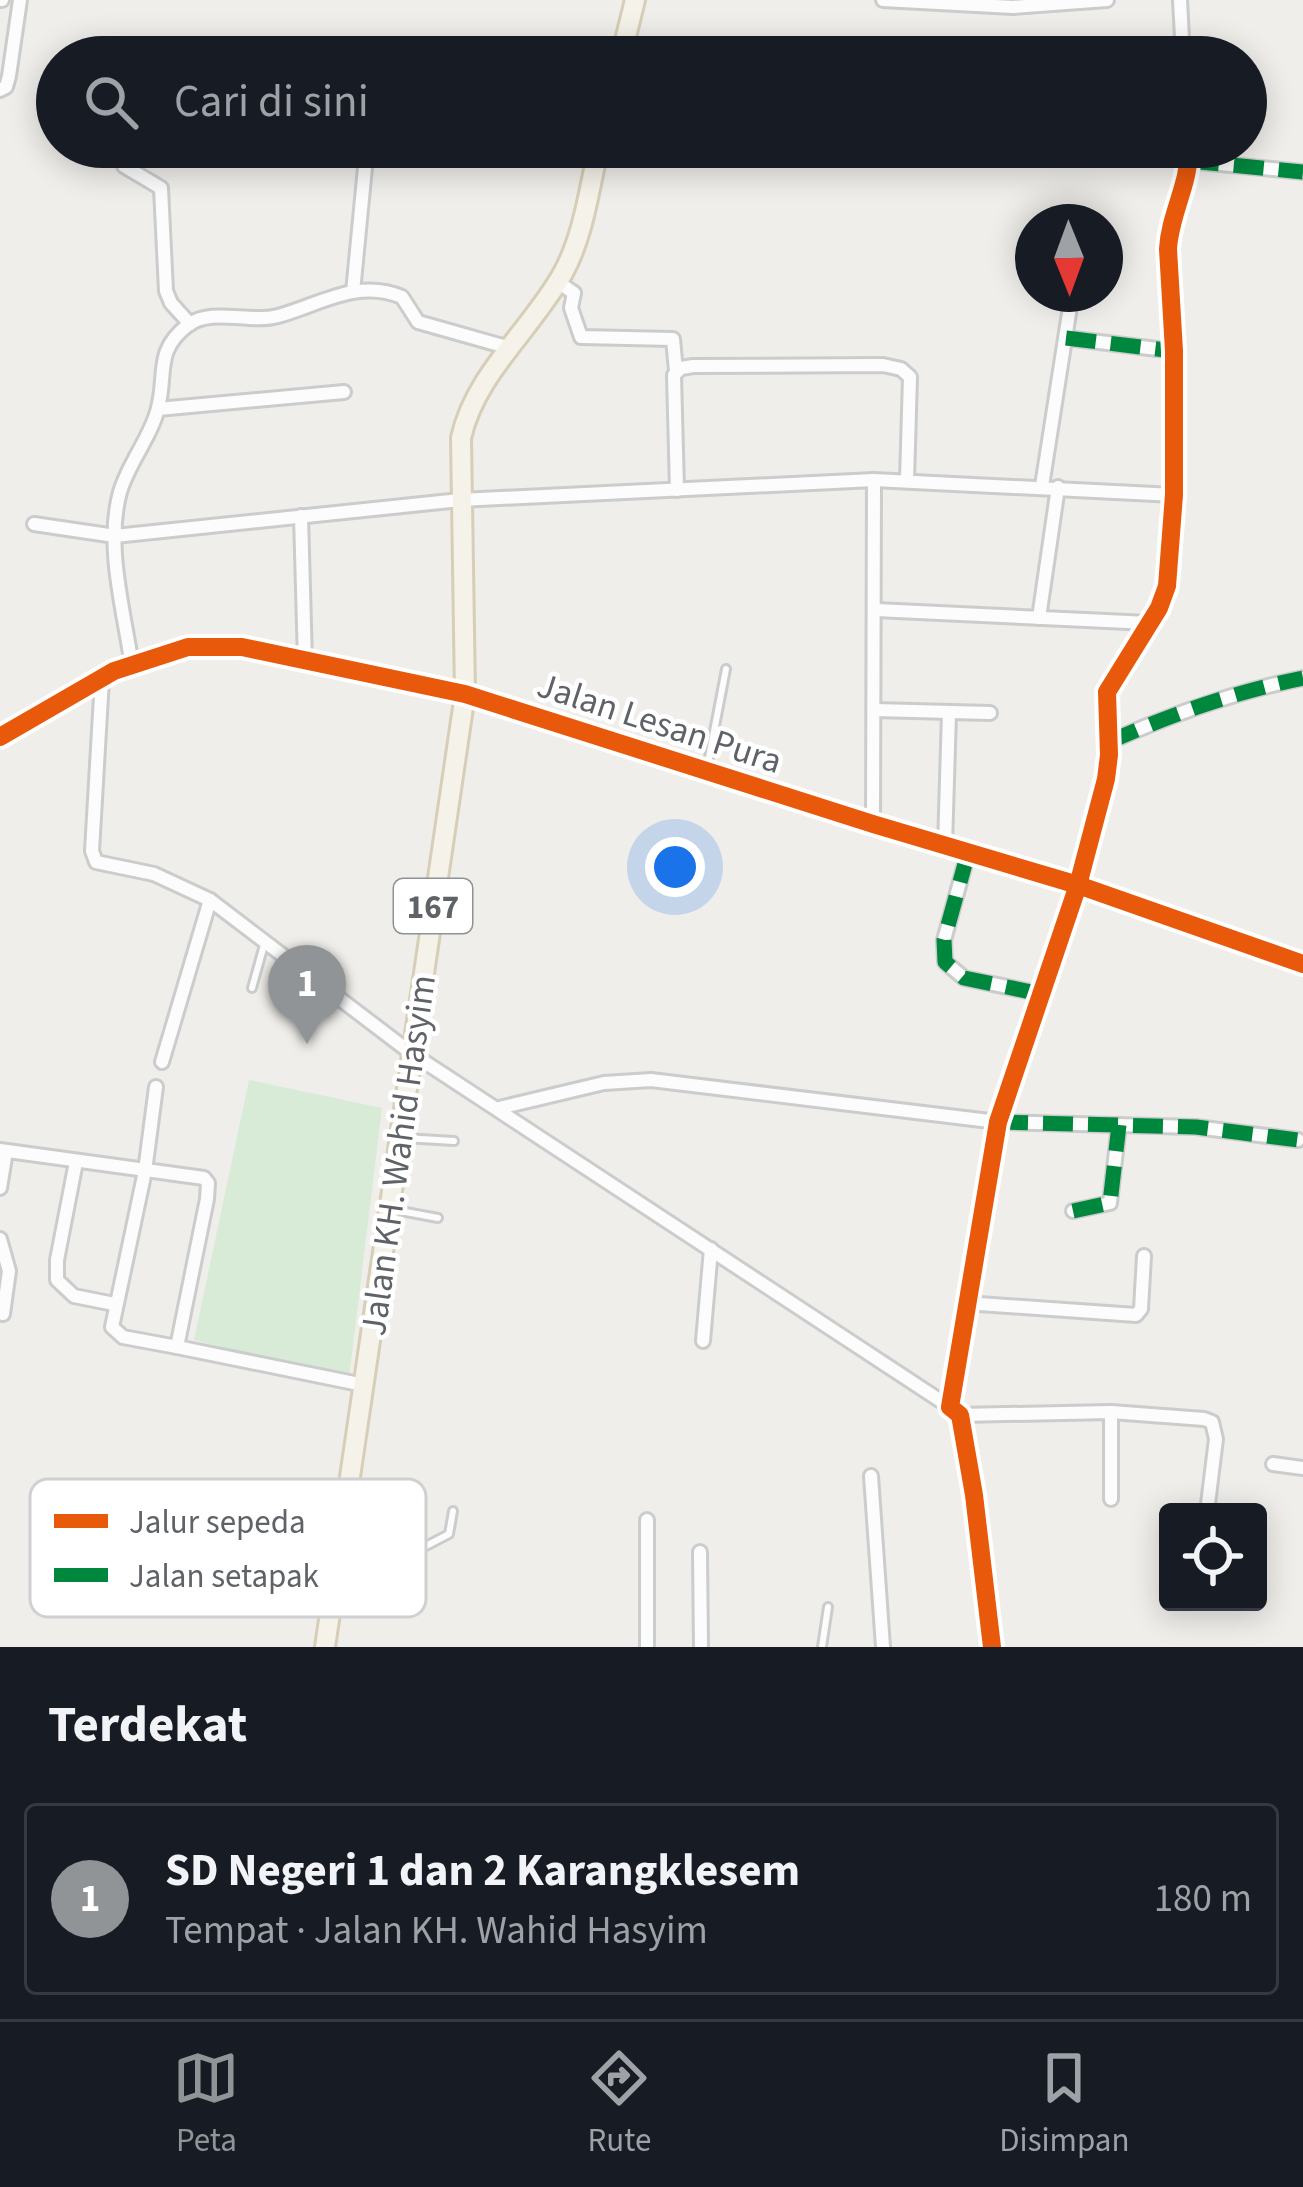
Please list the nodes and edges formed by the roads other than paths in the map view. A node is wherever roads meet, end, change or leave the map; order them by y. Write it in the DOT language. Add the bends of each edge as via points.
graph roads {
  1 [pos="20,0"];
  2 [pos="635,0"];
  3 [pos="883,0"];
  4 [pos="1107,0"];
  5 [pos="1180,0"];
  6 [pos="1089,1"];
  7 [pos="626,36"];
  8 [pos="1183,36"];
  9 [pos="0,90"];
  10 [pos="1267,166"];
  11 [pos="127,168"];
  12 [pos="365,168"];
  13 [pos="594,168"];
  14 [pos="1186,168"];
  15 [pos="1303,172"];
  16 [pos="558,282"];
  17 [pos="353,292"];
  18 [pos="1070,312"];
  19 [pos="190,324"];
  20 [pos="1066,338"];
  21 [pos="510,348"];
  22 [pos="1174,351"];
  23 [pos="676,371"];
  24 [pos="344,392"];
  25 [pos="158,409"];
  26 [pos="907,480"];
  27 [pos="874,481"];
  28 [pos="1042,486"];
  29 [pos="1058,487"];
  30 [pos="677,490"];
  31 [pos="1174,495"];
  32 [pos="460,500"];
  33 [pos="301,517"];
  34 [pos="34,524"];
  35 [pos="115,536"];
  36 [pos="876,610"];
  37 [pos="1039,618"];
  38 [pos="1149,623"];
  39 [pos="305,662"];
  40 [pos="132,666"];
  41 [pos="727,669"];
  42 [pos="1303,678"];
  43 [pos="102,679"];
  44 [pos="466,694"];
  45 [pos="874,710"];
  46 [pos="949,713"];
  47 [pos="990,713"];
  48 [pos="0,737"];
  49 [pos="1109,742"];
  50 [pos="706,772"];
  51 [pos="873,824"];
  52 [pos="945,846"];
  53 [pos="968,853"];
  54 [pos="1078,885"];
  55 [pos="210,900"];
  56 [pos="266,940"];
  57 [pos="1303,964"];
  58 [pos="253,988"];
  59 [pos="1041,994"];
  60 [pos="411,1053"];
  61 [pos="162,1062"];
  62 [pos="156,1087"];
  63 [pos="499,1108"];
  64 [pos="998,1122"];
  65 [pos="1119,1125"];
  66 [pos="399,1138"];
  67 [pos="1298,1140"];
  68 [pos="454,1141"];
  69 [pos="3,1151"];
  70 [pos="76,1162"];
  71 [pos="146,1171"];
  72 [pos="0,1187"];
  73 [pos="389,1209"];
  74 [pos="1073,1211"];
  75 [pos="438,1218"];
  76 [pos="0,1239"];
  77 [pos="711,1249"];
  78 [pos="1144,1256"];
  79 [pos="114,1304"];
  80 [pos="965,1304"];
  81 [pos="3,1314"];
  82 [pos="703,1341"];
  83 [pos="177,1347"];
  84 [pos="364,1385"];
  85 [pos="955,1411"];
  86 [pos="1111,1412"];
  87 [pos="1273,1464"];
  88 [pos="1303,1468"];
  89 [pos="872,1476"];
  90 [pos="350,1479"];
  91 [pos="1111,1498"];
  92 [pos="1208,1503"];
  93 [pos="453,1511"];
  94 [pos="647,1520"];
  95 [pos="426,1546"];
  96 [pos="700,1552"];
  97 [pos="828,1606"];
  98 [pos="329,1617"];
  99 [pos="325,1647"];
  100 [pos="647,1647"];
  101 [pos="700,1647"];
  102 [pos="822,1647"];
  103 [pos="883,1647"];
  104 [pos="992,1647"];
  1 -- 9 [label="street"];
  2 -- 7 [label="main road"];
  3 -- 6 [label="street" via="991,7"];
  4 -- 6 [label="street"];
  5 -- 8 [label="street"];
  10 -- 15 [label="street"];
  11 -- 19 [label="street" via="161,188 166,291"];
  12 -- 17 [label="street"];
  13 -- 16 [label="main road, Jalan KH. Wahid Hasyim / 167"];
  14 -- 22 [label="street" via="1168,249"];
  16 -- 21 [label="main road, Jalan KH. Wahid Hasyim / 167"];
  16 -- 23 [label="street" via="574,293 580,337 673,339"];
  17 -- 19 [label="street" via="276,317"];
  17 -- 21 [label="street" via="394,293 418,322"];
  18 -- 20 [label="street"];
  19 -- 25 [label="street" via="164,355"];
  20 -- 22 [label="street"];
  20 -- 28 [label="street"];
  21 -- 32 [label="main road, Jalan KH. Wahid Hasyim / 167" via="466,417"];
  22 -- 31 [label="street"];
  23 -- 26 [label="street" via="902,369 910,377"];
  23 -- 30 [label="street"];
  24 -- 25 [label="street"];
  25 -- 35 [label="street" via="129,467"];
  26 -- 27 [label="street"];
  26 -- 28 [label="street"];
  27 -- 30 [label="street"];
  27 -- 36 [label="street"];
  28 -- 29 [label="street"];
  29 -- 31 [label="street"];
  29 -- 37 [label="street"];
  30 -- 32 [label="street"];
  31 -- 38 [label="street" via="1167,586"];
  32 -- 33 [label="street"];
  32 -- 44 [label="main road, Jalan KH. Wahid Hasyim / 167"];
  33 -- 35 [label="street"];
  33 -- 39 [label="street"];
  34 -- 35 [label="street"];
  35 -- 40 [label="street"];
  36 -- 37 [label="street"];
  36 -- 45 [label="street"];
  37 -- 38 [label="street"];
  38 -- 49 [label="street" via="1106,692"];
  39 -- 40 [label="street, Jalan Lesan Pura" via="212,645"];
  39 -- 44 [label="street, Jalan Lesan Pura"];
  40 -- 43 [label="street, Jalan Lesan Pura"];
  41 -- 50 [label="lane"];
  42 -- 49 [label="street" via="1163,717"];
  43 -- 48 [label="street, Jalan Lesan Pura"];
  43 -- 55 [label="street" via="93,856"];
  44 -- 50 [label="street, Jalan Lesan Pura"];
  44 -- 60 [label="main road, Jalan KH. Wahid Hasyim / 167"];
  45 -- 46 [label="street"];
  45 -- 51 [label="street"];
  46 -- 47 [label="street"];
  46 -- 52 [label="street"];
  49 -- 54 [label="street"];
  50 -- 51 [label="street, Jalan Lesan Pura"];
  51 -- 52 [label="street, Jalan Lesan Pura"];
  52 -- 53 [label="street, Jalan Lesan Pura"];
  53 -- 54 [label="street, Jalan Lesan Pura"];
  53 -- 59 [label="street" via="945,962 964,977"];
  54 -- 57 [label="street, Jalan Lesan Pura"];
  54 -- 59 [label="street"];
  55 -- 56 [label="street"];
  55 -- 61 [label="street"];
  56 -- 58 [label="lane"];
  56 -- 60 [label="street"];
  59 -- 64 [label="street"];
  60 -- 63 [label="street"];
  60 -- 66 [label="main road, Jalan KH. Wahid Hasyim / 167"];
  62 -- 71 [label="street"];
  63 -- 64 [label="street" via="651,1080"];
  63 -- 77 [label="street"];
  64 -- 65 [label="street"];
  64 -- 80 [label="street"];
  65 -- 67 [label="street"];
  65 -- 74 [label="street" via="1110,1203"];
  66 -- 68 [label="lane"];
  66 -- 73 [label="main road, Jalan KH. Wahid Hasyim / 167"];
  69 -- 70 [label="street"];
  69 -- 72 [label="street"];
  70 -- 71 [label="street"];
  70 -- 79 [label="street" via="57,1280 74,1296"];
  71 -- 79 [label="street"];
  71 -- 83 [label="street" via="208,1183"];
  73 -- 75 [label="lane"];
  73 -- 84 [label="main road, Jalan KH. Wahid Hasyim / 167"];
  76 -- 81 [label="street" via="9,1271"];
  77 -- 82 [label="street"];
  77 -- 85 [label="street"];
  78 -- 80 [label="street" via="1136,1315"];
  79 -- 83 [label="street" via="116,1333"];
  80 -- 85 [label="street"];
  83 -- 84 [label="street"];
  84 -- 90 [label="main road, Jalan KH. Wahid Hasyim / 167"];
  85 -- 86 [label="street"];
  85 -- 104 [label="street"];
  86 -- 91 [label="street"];
  86 -- 92 [label="street" via="1212,1422"];
  87 -- 88 [label="street"];
  89 -- 103 [label="street"];
  93 -- 95 [label="lane" via="449,1534"];
  94 -- 100 [label="street"];
  96 -- 101 [label="street"];
  97 -- 102 [label="lane"];
  98 -- 99 [label="main road, Jalan KH. Wahid Hasyim / 167"];
}
